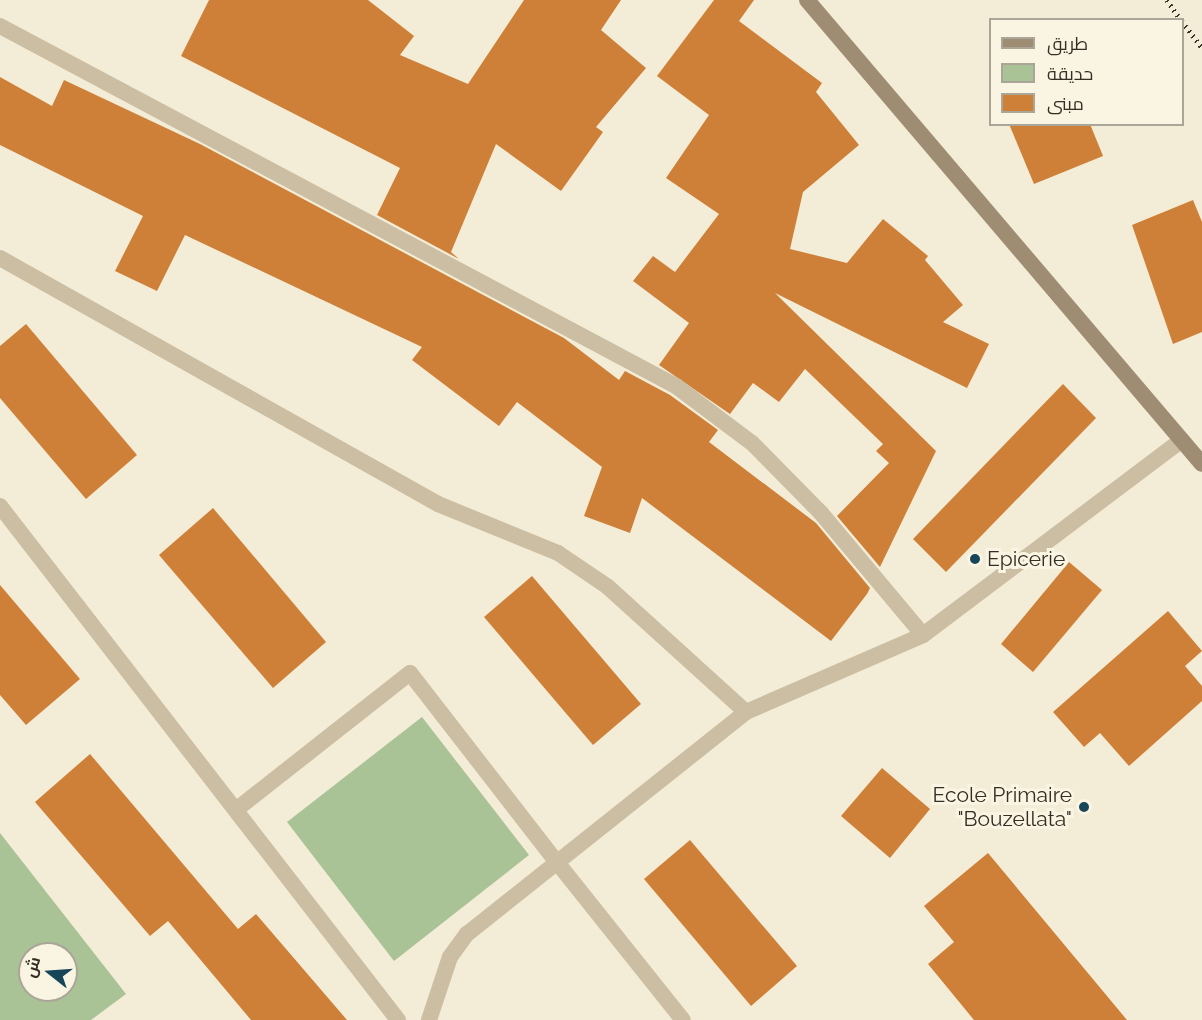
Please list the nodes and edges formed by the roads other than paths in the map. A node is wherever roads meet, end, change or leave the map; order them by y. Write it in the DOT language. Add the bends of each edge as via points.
graph roads {
  1 [pos="807,0"];
  2 [pos="0,26"];
  3 [pos="0,258"];
  4 [pos="1182,440"];
  5 [pos="1202,464"];
  6 [pos="0,506"];
  7 [pos="923,635"];
  8 [pos="746,712"];
  9 [pos="237,809"];
  10 [pos="556,861"];
  11 [pos="398,1020"];
  12 [pos="429,1020"];
  13 [pos="683,1020"];
  1 -- 4 [label="main road"];
  2 -- 7 [label="street" via="676,386 752,443 821,513"];
  3 -- 8 [label="street" via="438,504 558,554 608,586"];
  4 -- 5 [label="main road"];
  4 -- 7 [label="street"];
  6 -- 9 [label="street"];
  7 -- 8 [label="street"];
  8 -- 10 [label="street"];
  9 -- 10 [label="street" via="410,673"];
  9 -- 11 [label="street"];
  10 -- 12 [label="street" via="467,934 450,957"];
  10 -- 13 [label="street"];
}
